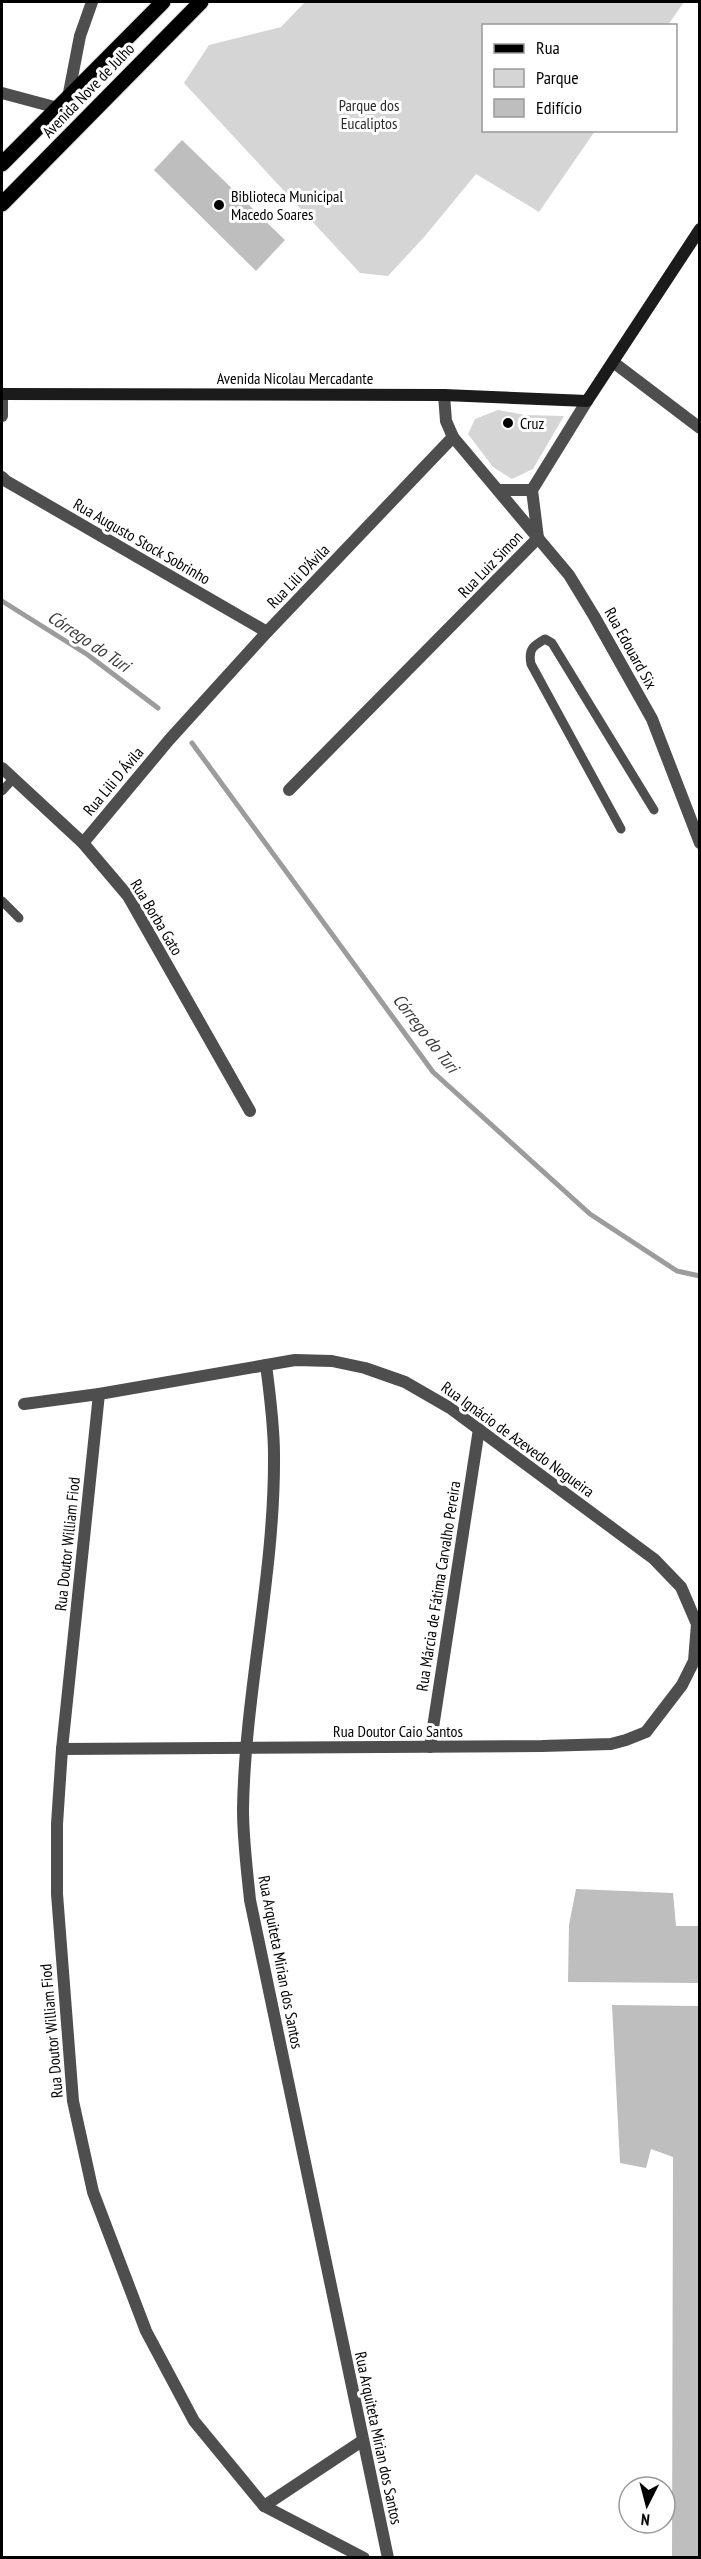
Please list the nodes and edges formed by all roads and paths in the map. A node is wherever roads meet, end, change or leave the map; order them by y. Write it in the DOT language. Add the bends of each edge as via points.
graph roads {
  1 [pos="92,2"];
  2 [pos="163,2"];
  3 [pos="201,2"];
  4 [pos="2,93"];
  5 [pos="63,103"];
  6 [pos="69,135"];
  7 [pos="2,164"];
  8 [pos="2,204"];
  9 [pos="699,230"];
  10 [pos="613,362"];
  11 [pos="2,394"];
  12 [pos="444,395"];
  13 [pos="587,401"];
  14 [pos="2,416"];
  15 [pos="699,428"];
  16 [pos="453,436"];
  17 [pos="2,477"];
  18 [pos="498,490"];
  19 [pos="532,490"];
  20 [pos="538,538"];
  21 [pos="267,632"];
  22 [pos="169,740"];
  23 [pos="2,768"];
  24 [pos="13,778"];
  25 [pos="289,790"];
  26 [pos="2,791"];
  27 [pos="654,810"];
  28 [pos="621,829"];
  29 [pos="83,843"];
  30 [pos="699,843"];
  31 [pos="2,901"];
  32 [pos="19,918"];
  33 [pos="250,1111"];
  34 [pos="266,1365"];
  35 [pos="99,1394"];
  36 [pos="24,1404"];
  37 [pos="479,1429"];
  38 [pos="698,1624"];
  39 [pos="697,1661"];
  40 [pos="430,1747"];
  41 [pos="247,1748"];
  42 [pos="62,1749"];
  43 [pos="362,2441"];
  44 [pos="264,2506"];
  45 [pos="364,2558"];
  46 [pos="388,2558"];
  1 -- 5 [label="street"];
  2 -- 5 [label="main road, Avenida Nove de Julho"];
  3 -- 6 [label="main road, Avenida Nove de Julho"];
  4 -- 5 [label="street"];
  5 -- 6 [label="main road"];
  5 -- 7 [label="main road, Avenida Nove de Julho"];
  6 -- 8 [label="main road, Avenida Nove de Julho"];
  9 -- 10 [label="main road"];
  10 -- 13 [label="main road"];
  10 -- 15 [label="street"];
  11 -- 12 [label="main road, Avenida Nicolau Mercadante"];
  11 -- 14 [label="street"];
  12 -- 13 [label="main road, Avenida Nicolau Mercadante"];
  12 -- 16 [label="street" via="446,421"];
  13 -- 19 [label="street"];
  16 -- 18 [label="street, Rua Edouard Six"];
  16 -- 21 [label="street, Rua Lili D'Ávila"];
  17 -- 21 [label="street, Rua Augusto Stock Sobrinho"];
  18 -- 19 [label="street"];
  18 -- 20 [label="street, Rua Edouard Six"];
  19 -- 20 [label="street, Rua Luiz Simon"];
  20 -- 25 [label="street, Rua Luiz Simon"];
  20 -- 30 [label="street, Rua Edouard Six" via="569,575 652,719"];
  21 -- 22 [label="street, Rua Lili D'Ávila"];
  22 -- 29 [label="street, Rua Lili D Ávila"];
  23 -- 24 [label="street, Rua Borba Gato"];
  24 -- 26 [label="lane"];
  24 -- 29 [label="street, Rua Borba Gato"];
  27 -- 28 [label="lane" via="552,643 545,639 533,646 529,654 531,664"];
  29 -- 33 [label="street, Rua Borba Gato" via="128,896"];
  31 -- 32 [label="lane"];
  34 -- 35 [label="street, Rua Ignácio de Azevedo Nogueira"];
  34 -- 37 [label="street, Rua Ignácio de Azevedo Nogueira" via="295,1360 365,1368 405,1382"];
  34 -- 41 [label="street, Rua Arquiteta Mirian dos Santos" via="273,1419 273,1500"];
  35 -- 36 [label="street, Rua Ignácio de Azevedo Nogueira"];
  35 -- 42 [label="street, Rua Doutor William Fiod"];
  37 -- 38 [label="street, Rua Ignácio de Azevedo Nogueira" via="654,1559 681,1587"];
  37 -- 40 [label="street, Rua Márcia de Fátima Carvalho Pereira"];
  38 -- 39 [label="street, Rua Ignácio de Azevedo Nogueira"];
  39 -- 40 [label="street, Rua Doutor Caio Santos" via="646,1732 626,1740 594,1745"];
  40 -- 41 [label="street, Rua Doutor Caio Santos"];
  41 -- 42 [label="street, Rua Doutor Caio Santos"];
  41 -- 43 [label="street, Rua Arquiteta Mirian dos Santos" via="243,1810 250,1900"];
  42 -- 44 [label="street, Rua Doutor William Fiod" via="57,1894 73,2101 93,2192 146,2331 194,2421"];
  43 -- 44 [label="street"];
  43 -- 46 [label="street, Rua Arquiteta Mirian dos Santos"];
  44 -- 45 [label="street, Rua Doutor William Fiod"];
}
